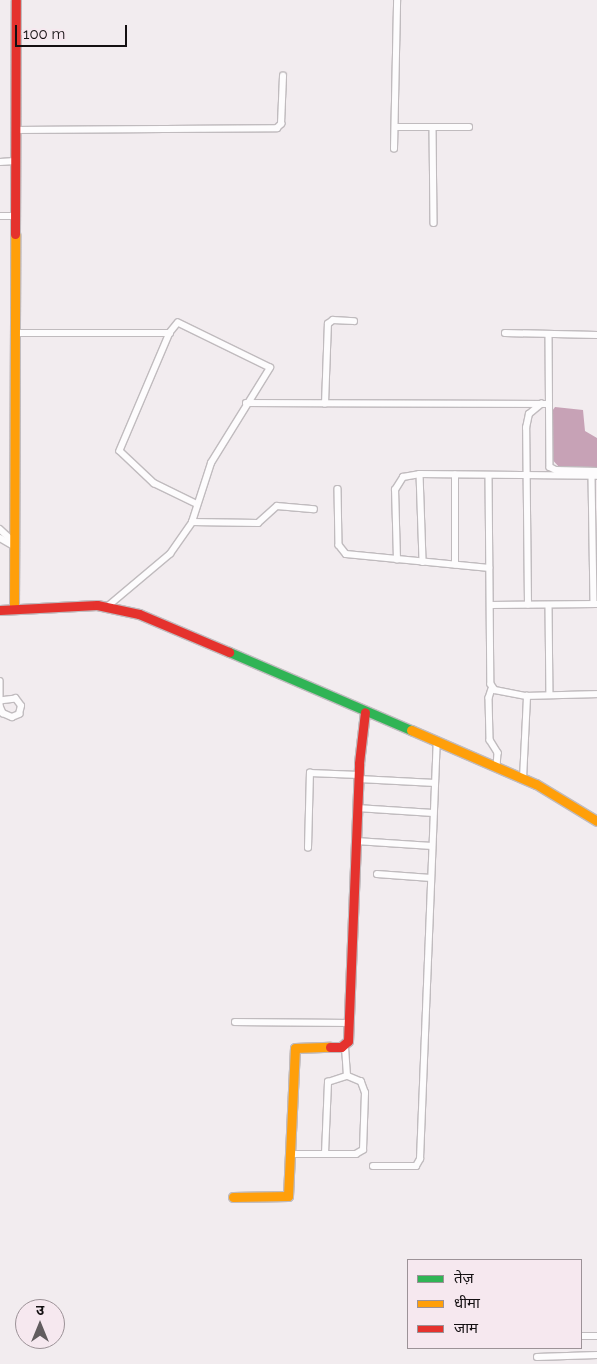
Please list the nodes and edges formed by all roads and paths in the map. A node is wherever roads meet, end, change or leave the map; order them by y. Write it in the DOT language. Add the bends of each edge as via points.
graph roads {
  1 [pos="16,0"];
  2 [pos="397,0"];
  3 [pos="283,76"];
  4 [pos="395,127"];
  5 [pos="433,127"];
  6 [pos="469,127"];
  7 [pos="15,130"];
  8 [pos="394,149"];
  9 [pos="0,162"];
  10 [pos="15,162"];
  11 [pos="0,216"];
  12 [pos="15,216"];
  13 [pos="434,223"];
  14 [pos="354,321"];
  15 [pos="505,332"];
  16 [pos="15,333"];
  17 [pos="170,333"];
  18 [pos="548,334"];
  19 [pos="597,334"];
  20 [pos="246,403"];
  21 [pos="326,404"];
  22 [pos="541,404"];
  23 [pos="549,404"];
  24 [pos="597,471"];
  25 [pos="420,474"];
  26 [pos="456,474"];
  27 [pos="489,475"];
  28 [pos="526,476"];
  29 [pos="595,476"];
  30 [pos="338,489"];
  31 [pos="196,503"];
  32 [pos="314,509"];
  33 [pos="192,522"];
  34 [pos="0,529"];
  35 [pos="0,538"];
  36 [pos="14,544"];
  37 [pos="397,560"];
  38 [pos="423,562"];
  39 [pos="455,565"];
  40 [pos="489,568"];
  41 [pos="596,604"];
  42 [pos="490,605"];
  43 [pos="528,605"];
  44 [pos="549,605"];
  45 [pos="108,606"];
  46 [pos="14,609"];
  47 [pos="0,610"];
  48 [pos="0,681"];
  49 [pos="492,688"];
  50 [pos="550,694"];
  51 [pos="597,694"];
  52 [pos="527,696"];
  53 [pos="0,701"];
  54 [pos="365,712"];
  55 [pos="437,742"];
  56 [pos="497,768"];
  57 [pos="359,777"];
  58 [pos="523,778"];
  59 [pos="435,783"];
  60 [pos="357,808"];
  61 [pos="433,813"];
  62 [pos="597,821"];
  63 [pos="356,841"];
  64 [pos="432,846"];
  65 [pos="308,848"];
  66 [pos="377,874"];
  67 [pos="430,878"];
  68 [pos="235,1022"];
  69 [pos="348,1023"];
  70 [pos="345,1045"];
  71 [pos="347,1076"];
  72 [pos="291,1154"];
  73 [pos="325,1154"];
  74 [pos="373,1166"];
  75 [pos="233,1197"];
  76 [pos="582,1336"];
  77 [pos="597,1336"];
  78 [pos="597,1355"];
  79 [pos="537,1357"];
  1 -- 7 [label="street"];
  2 -- 4 [label="street"];
  3 -- 7 [label="street" via="280,124 277,128"];
  4 -- 5 [label="street"];
  4 -- 8 [label="street"];
  5 -- 6 [label="street"];
  5 -- 13 [label="street"];
  7 -- 10 [label="street"];
  9 -- 10 [label="street"];
  10 -- 12 [label="street"];
  11 -- 12 [label="street"];
  12 -- 16 [label="street"];
  14 -- 21 [label="street" via="333,320 328,324"];
  15 -- 18 [label="street"];
  16 -- 17 [label="street"];
  16 -- 36 [label="street"];
  17 -- 20 [label="street" via="174,325 184,324 269,366 269,372"];
  17 -- 31 [label="street" via="120,451 154,482"];
  18 -- 19 [label="street"];
  18 -- 23 [label="street"];
  20 -- 21 [label="street"];
  20 -- 31 [label="street" via="211,463"];
  21 -- 22 [label="street"];
  22 -- 23 [label="street"];
  22 -- 28 [label="street" via="527,418"];
  23 -- 24 [label="street" via="550,467"];
  25 -- 26 [label="street"];
  25 -- 37 [label="street" via="403,476 396,484"];
  25 -- 38 [label="street"];
  26 -- 27 [label="street"];
  26 -- 39 [label="street"];
  27 -- 28 [label="street"];
  27 -- 40 [label="street"];
  28 -- 29 [label="street"];
  28 -- 43 [label="street"];
  29 -- 41 [label="street"];
  30 -- 37 [label="street" via="339,548 352,556"];
  31 -- 33 [label="street"];
  32 -- 33 [label="street" via="277,506 258,523"];
  33 -- 45 [label="street" via="162,562"];
  34 -- 36 [label="street"];
  35 -- 36 [label="street"];
  36 -- 46 [label="street"];
  37 -- 38 [label="street"];
  38 -- 39 [label="street"];
  39 -- 40 [label="street"];
  40 -- 42 [label="street"];
  41 -- 44 [label="street"];
  42 -- 43 [label="street"];
  42 -- 49 [label="street"];
  43 -- 44 [label="street"];
  44 -- 50 [label="street"];
  45 -- 46 [label="street"];
  45 -- 54 [label="street" via="139,614"];
  46 -- 47 [label="street"];
  48 -- 53 [label="street"];
  49 -- 52 [label="street"];
  49 -- 56 [label="street" via="489,694 490,740 498,753"];
  50 -- 51 [label="street"];
  50 -- 52 [label="street"];
  52 -- 58 [label="street"];
  54 -- 55 [label="street"];
  54 -- 57 [label="street"];
  55 -- 56 [label="street"];
  55 -- 59 [label="street"];
  56 -- 58 [label="street"];
  57 -- 59 [label="street"];
  57 -- 60 [label="street"];
  57 -- 65 [label="street" via="310,772"];
  58 -- 62 [label="street" via="559,796"];
  59 -- 61 [label="street"];
  60 -- 61 [label="street"];
  60 -- 63 [label="street"];
  61 -- 64 [label="street"];
  63 -- 64 [label="street"];
  63 -- 69 [label="street"];
  64 -- 67 [label="street"];
  66 -- 67 [label="street"];
  67 -- 74 [label="street" via="420,1159 416,1166"];
  68 -- 69 [label="street"];
  69 -- 70 [label="street"];
  70 -- 71 [label="street"];
  70 -- 72 [label="street" via="296,1047"];
  71 -- 73 [label="street" via="328,1082"];
  71 -- 73 [label="street" via="364,1087 364,1147 359,1154"];
  72 -- 73 [label="street"];
  72 -- 75 [label="street" via="287,1197"];
  76 -- 77 [label="street"];
  78 -- 79 [label="street"];
}
